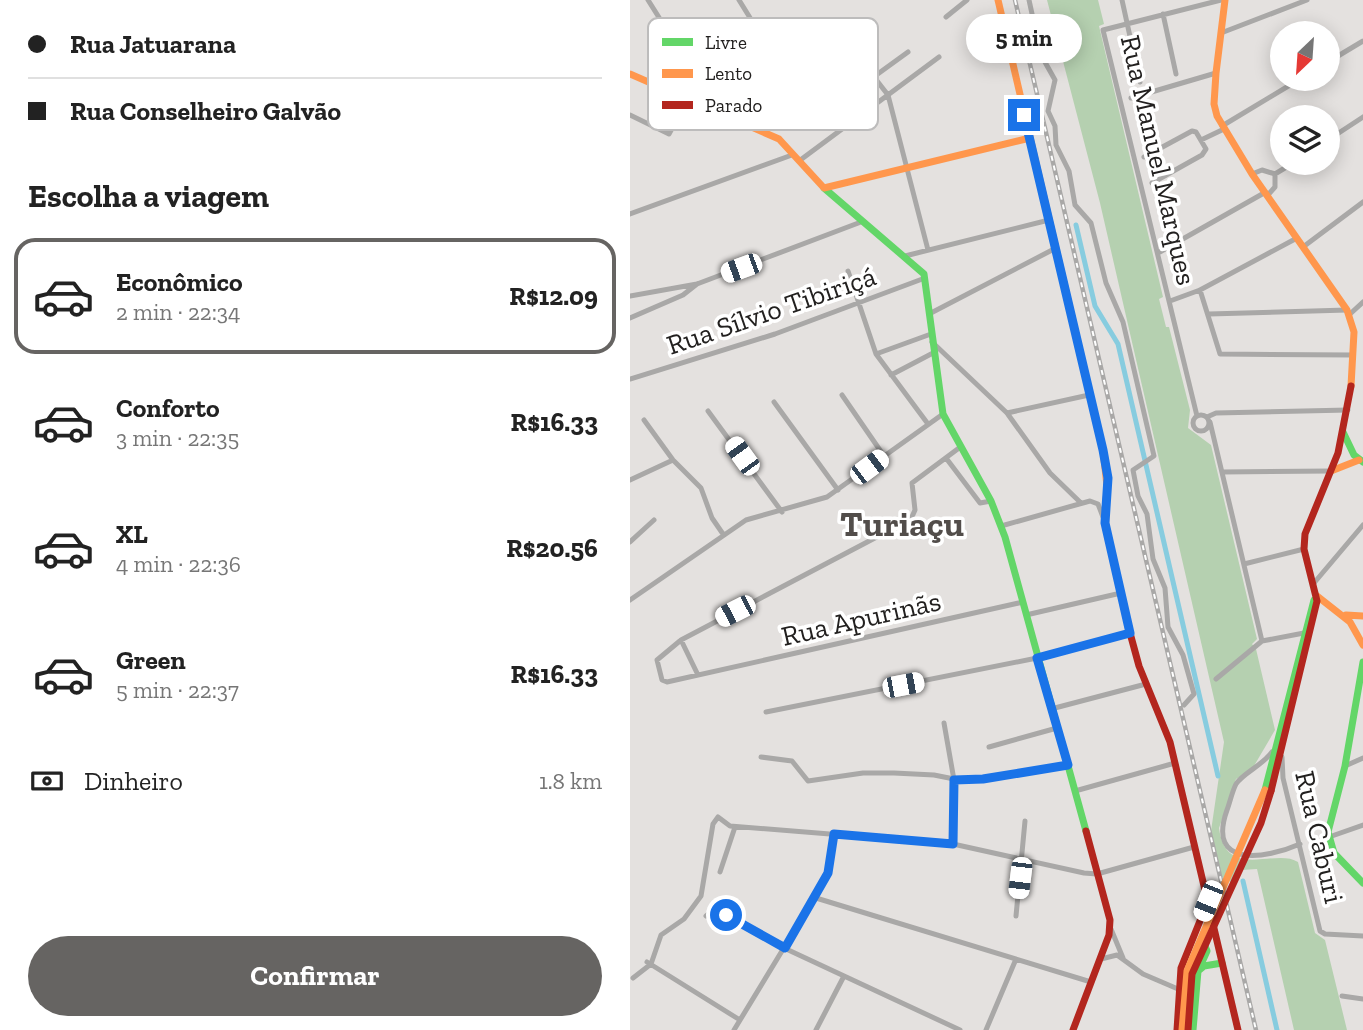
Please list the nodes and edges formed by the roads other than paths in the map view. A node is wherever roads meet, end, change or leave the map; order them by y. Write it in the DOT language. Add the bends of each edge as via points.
graph roads {
  1 [pos="648,0"];
  2 [pos="739,0"];
  3 [pos="967,0"];
  4 [pos="998,0"];
  5 [pos="1029,0"];
  6 [pos="1122,0"];
  7 [pos="1223,0"];
  8 [pos="1307,0"];
  9 [pos="1163,14"];
  10 [pos="946,17"];
  11 [pos="659,18"];
  12 [pos="750,18"];
  13 [pos="1128,23"];
  14 [pos="1221,33"];
  15 [pos="1363,41"];
  16 [pos="908,52"];
  17 [pos="1340,55"];
  18 [pos="939,57"];
  19 [pos="1216,73"];
  20 [pos="630,74"];
  21 [pos="878,74"];
  22 [pos="1176,74"];
  23 [pos="648,81"];
  24 [pos="1140,82"];
  25 [pos="878,86"];
  26 [pos="1281,91"];
  27 [pos="888,95"];
  28 [pos="1131,97"];
  29 [pos="878,102"];
  30 [pos="630,115"];
  31 [pos="1363,117"];
  32 [pos="648,124"];
  33 [pos="1223,128"];
  34 [pos="761,130"];
  35 [pos="836,130"];
  36 [pos="1340,132"];
  37 [pos="1030,138"];
  38 [pos="1201,140"];
  39 [pos="1144,157"];
  40 [pos="795,158"];
  41 [pos="906,168"];
  42 [pos="1270,172"];
  43 [pos="1252,174"];
  44 [pos="1275,175"];
  45 [pos="1152,183"];
  46 [pos="824,188"];
  47 [pos="1266,194"];
  48 [pos="1363,202"];
  49 [pos="630,214"];
  50 [pos="1049,220"];
  51 [pos="861,222"];
  52 [pos="1297,238"];
  53 [pos="1303,247"];
  54 [pos="1056,248"];
  55 [pos="928,250"];
  56 [pos="1158,253"];
  57 [pos="905,256"];
  58 [pos="848,271"];
  59 [pos="925,278"];
  60 [pos="697,284"];
  61 [pos="1200,290"];
  62 [pos="630,296"];
  63 [pos="857,301"];
  64 [pos="1170,302"];
  65 [pos="1363,302"];
  66 [pos="1349,312"];
  67 [pos="929,314"];
  68 [pos="1209,314"];
  69 [pos="630,318"];
  70 [pos="932,338"];
  71 [pos="933,353"];
  72 [pos="876,354"];
  73 [pos="1353,355"];
  74 [pos="891,375"];
  75 [pos="630,379"];
  76 [pos="842,395"];
  77 [pos="1089,395"];
  78 [pos="774,402"];
  79 [pos="1348,410"];
  80 [pos="708,411"];
  81 [pos="1007,413"];
  82 [pos="943,414"];
  83 [pos="1197,416"];
  84 [pos="644,420"];
  85 [pos="1209,420"];
  86 [pos="928,424"];
  87 [pos="1204,430"];
  88 [pos="1343,432"];
  89 [pos="1215,440"];
  90 [pos="959,448"];
  91 [pos="884,456"];
  92 [pos="946,458"];
  93 [pos="673,460"];
  94 [pos="1361,461"];
  95 [pos="1331,471"];
  96 [pos="1222,472"];
  97 [pos="630,480"];
  98 [pos="838,490"];
  99 [pos="991,501"];
  100 [pos="1081,503"];
  101 [pos="782,512"];
  102 [pos="654,520"];
  103 [pos="1105,523"];
  104 [pos="1001,526"];
  105 [pos="1363,526"];
  106 [pos="723,534"];
  107 [pos="630,542"];
  108 [pos="1304,549"];
  109 [pos="1244,564"];
  110 [pos="1314,583"];
  111 [pos="1121,593"];
  112 [pos="1317,596"];
  113 [pos="630,600"];
  114 [pos="1023,602"];
  115 [pos="1332,609"];
  116 [pos="1315,614"];
  117 [pos="1026,615"];
  118 [pos="1346,615"];
  119 [pos="1363,616"];
  120 [pos="1361,632"];
  121 [pos="1130,633"];
  122 [pos="1304,633"];
  123 [pos="681,640"];
  124 [pos="1262,641"];
  125 [pos="1363,645"];
  126 [pos="1037,658"];
  127 [pos="1363,662"];
  128 [pos="698,675"];
  129 [pos="1216,679"];
  130 [pos="1147,683"];
  131 [pos="1184,705"];
  132 [pos="1051,709"];
  133 [pos="766,712"];
  134 [pos="944,723"];
  135 [pos="1057,728"];
  136 [pos="1283,729"];
  137 [pos="989,747"];
  138 [pos="1282,751"];
  139 [pos="761,757"];
  140 [pos="1363,758"];
  141 [pos="1175,763"];
  142 [pos="1068,765"];
  143 [pos="1345,766"];
  144 [pos="954,780"];
  145 [pos="1075,791"];
  146 [pos="1268,791"];
  147 [pos="1025,821"];
  148 [pos="1363,825"];
  149 [pos="732,826"];
  150 [pos="834,834"];
  151 [pos="1329,837"];
  152 [pos="953,844"];
  153 [pos="1300,844"];
  154 [pos="1194,847"];
  155 [pos="1022,860"];
  156 [pos="720,872"];
  157 [pos="1097,874"];
  158 [pos="1363,883"];
  159 [pos="816,898"];
  160 [pos="1208,901"];
  161 [pos="706,916"];
  162 [pos="1016,916"];
  163 [pos="1111,928"];
  164 [pos="1363,936"];
  165 [pos="1190,944"];
  166 [pos="785,948"];
  167 [pos="1123,958"];
  168 [pos="1016,959"];
  169 [pos="1101,959"];
  170 [pos="649,963"];
  171 [pos="1222,963"];
  172 [pos="1198,971"];
  173 [pos="844,976"];
  174 [pos="633,978"];
  175 [pos="1091,982"];
  176 [pos="1178,989"];
  177 [pos="1342,996"];
  178 [pos="1363,999"];
  179 [pos="740,1020"];
  180 [pos="734,1030"];
  181 [pos="816,1030"];
  182 [pos="960,1030"];
  183 [pos="986,1030"];
  184 [pos="1073,1030"];
  185 [pos="1177,1030"];
  186 [pos="1182,1030"];
  187 [pos="1188,1030"];
  188 [pos="1193,1030"];
  189 [pos="1238,1030"];
  1 -- 11 [label="street"];
  2 -- 12 [label="street"];
  3 -- 10 [label="street"];
  4 -- 37 [label="main road"];
  5 -- 131 [label="street" via="1041,55 1055,80 1048,111 1056,145 1069,171 1075,205 1091,223 1106,284 1123,322 1153,452 1151,460 1133,470 1147,514 1153,559 1165,588 1168,626 1183,655 1194,694"];
  6 -- 13 [label="street"];
  7 -- 9 [label="street, Rua Manuel Marques"];
  7 -- 14 [label="main road"];
  8 -- 14 [label="street"];
  9 -- 13 [label="street, Rua Manuel Marques"];
  9 -- 22 [label="street"];
  13 -- 24 [label="street"];
  13 -- 56 [label="street, Rua Manuel Marques" via="1103,30"];
  14 -- 19 [label="main road"];
  15 -- 17 [label="street"];
  16 -- 21 [label="street"];
  18 -- 27 [label="street"];
  19 -- 28 [label="street"];
  19 -- 33 [label="main road" via="1214,104"];
  20 -- 23 [label="main road"];
  25 -- 27 [label="street"];
  26 -- 33 [label="street"];
  27 -- 29 [label="street"];
  27 -- 41 [label="street"];
  30 -- 32 [label="street"];
  31 -- 36 [label="street"];
  33 -- 38 [label="street"];
  33 -- 43 [label="main road"];
  34 -- 40 [label="main road" via="779,138"];
  35 -- 40 [label="street"];
  37 -- 41 [label="main road"];
  37 -- 50 [label="main road"];
  38 -- 39 [label="street" via="1192,131"];
  38 -- 45 [label="street" via="1206,149 1202,155"];
  40 -- 46 [label="main road"];
  40 -- 49 [label="street"];
  41 -- 46 [label="main road"];
  41 -- 55 [label="street"];
  42 -- 43 [label="street"];
  43 -- 47 [label="main road"];
  44 -- 47 [label="street" via="1274,190"];
  46 -- 51 [label="main road"];
  47 -- 52 [label="main road"];
  47 -- 56 [label="street"];
  48 -- 53 [label="street"];
  50 -- 54 [label="main road"];
  50 -- 55 [label="street"];
  51 -- 57 [label="main road"];
  51 -- 60 [label="street"];
  52 -- 53 [label="main road"];
  52 -- 61 [label="street"];
  53 -- 66 [label="main road"];
  54 -- 67 [label="street"];
  54 -- 77 [label="main road"];
  55 -- 57 [label="street"];
  56 -- 64 [label="street, Rua Manuel Marques"];
  57 -- 59 [label="main road"];
  58 -- 63 [label="street"];
  59 -- 63 [label="street, Rua Sílvio Tibiriçá"];
  59 -- 67 [label="main road"];
  60 -- 62 [label="street"];
  60 -- 69 [label="street"];
  61 -- 64 [label="street"];
  61 -- 68 [label="street"];
  63 -- 72 [label="street"];
  63 -- 75 [label="street, Rua Sílvio Tibiriçá" via="731,349"];
  64 -- 83 [label="street, Rua Manuel Marques"];
  65 -- 66 [label="street"];
  66 -- 68 [label="street"];
  66 -- 73 [label="main road"];
  67 -- 70 [label="main road"];
  68 -- 73 [label="street" via="1217,351 1224,356"];
  70 -- 71 [label="main road"];
  70 -- 72 [label="street"];
  70 -- 81 [label="street"];
  71 -- 74 [label="street"];
  71 -- 82 [label="main road"];
  72 -- 74 [label="street"];
  73 -- 79 [label="main road"];
  74 -- 86 [label="street"];
  76 -- 91 [label="street"];
  77 -- 81 [label="street"];
  77 -- 103 [label="main road" via="1108,478"];
  78 -- 98 [label="street"];
  79 -- 85 [label="street" via="1216,413"];
  79 -- 88 [label="main road"];
  80 -- 101 [label="street"];
  81 -- 100 [label="street" via="1050,473"];
  82 -- 86 [label="street"];
  82 -- 90 [label="main road"];
  83 -- 85 [label="street"];
  83 -- 87 [label="street, Rua Manuel Marques" via="1193,425"];
  84 -- 93 [label="street"];
  85 -- 87 [label="street"];
  85 -- 89 [label="street"];
  86 -- 91 [label="street"];
  87 -- 89 [label="street"];
  88 -- 94 [label="main road"];
  88 -- 95 [label="main road"];
  89 -- 96 [label="street"];
  90 -- 92 [label="street"];
  90 -- 99 [label="main road"];
  91 -- 98 [label="street"];
  92 -- 99 [label="street" via="981,503"];
  92 -- 123 [label="street" via="912,483 915,510 911,519"];
  93 -- 97 [label="street"];
  93 -- 106 [label="street" via="701,488"];
  94 -- 95 [label="main road"];
  95 -- 96 [label="street"];
  95 -- 108 [label="main road" via="1306,527"];
  96 -- 109 [label="street"];
  98 -- 101 [label="street"];
  99 -- 104 [label="main road"];
  100 -- 103 [label="street" via="1098,503"];
  100 -- 104 [label="street"];
  101 -- 106 [label="street" via="746,520"];
  102 -- 107 [label="street"];
  103 -- 111 [label="main road"];
  104 -- 114 [label="main road"];
  105 -- 110 [label="street"];
  106 -- 113 [label="street"];
  108 -- 109 [label="street"];
  108 -- 110 [label="main road"];
  109 -- 124 [label="street"];
  110 -- 112 [label="main road"];
  111 -- 117 [label="street"];
  111 -- 121 [label="main road"];
  112 -- 115 [label="main road"];
  112 -- 116 [label="main road"];
  112 -- 122 [label="main road"];
  114 -- 117 [label="main road"];
  114 -- 128 [label="street, Rua Apurinãs"];
  115 -- 116 [label="main road"];
  115 -- 118 [label="main road"];
  116 -- 138 [label="main road"];
  117 -- 126 [label="main road"];
  118 -- 119 [label="main road"];
  118 -- 120 [label="main road"];
  120 -- 125 [label="main road"];
  121 -- 126 [label="street"];
  121 -- 130 [label="main road"];
  122 -- 124 [label="street"];
  122 -- 136 [label="main road"];
  123 -- 128 [label="street"];
  123 -- 128 [label="street, Rua Apurinãs" via="659,657 662,680"];
  124 -- 129 [label="street"];
  126 -- 132 [label="main road"];
  126 -- 133 [label="street"];
  127 -- 143 [label="main road"];
  130 -- 132 [label="street"];
  130 -- 141 [label="main road"];
  132 -- 135 [label="main road"];
  134 -- 144 [label="street"];
  135 -- 137 [label="street"];
  135 -- 142 [label="main road"];
  136 -- 146 [label="main road"];
  136 -- 153 [label="street" via="1271,754 1236,783 1222,833 1228,846 1248,857 1270,856"];
  138 -- 146 [label="main road"];
  138 -- 153 [label="street, Rua Caburi" via="1283,778"];
  139 -- 144 [label="street" via="792,761 808,780 863,773"];
  140 -- 143 [label="street"];
  141 -- 145 [label="street"];
  141 -- 154 [label="main road"];
  142 -- 144 [label="street"];
  142 -- 145 [label="main road"];
  143 -- 151 [label="main road"];
  144 -- 152 [label="street"];
  145 -- 157 [label="main road"];
  146 -- 186 [label="main road, bridge" via="1186,971"];
  146 -- 187 [label="main road, bridge" via="1261,822 1192,974"];
  147 -- 155 [label="street"];
  148 -- 151 [label="street"];
  149 -- 150 [label="street"];
  149 -- 156 [label="street"];
  149 -- 170 [label="street" via="719,817 714,821 701,896 684,919 662,935"];
  150 -- 152 [label="street"];
  150 -- 159 [label="street" via="831,863"];
  151 -- 158 [label="main road" via="1334,853"];
  152 -- 155 [label="street"];
  153 -- 164 [label="street, Rua Caburi" via="1320,931"];
  154 -- 157 [label="street"];
  154 -- 160 [label="main road"];
  155 -- 157 [label="street"];
  155 -- 162 [label="street"];
  157 -- 163 [label="main road"];
  159 -- 166 [label="street"];
  159 -- 168 [label="street"];
  160 -- 165 [label="main road"];
  160 -- 171 [label="main road"];
  161 -- 166 [label="street" via="718,907"];
  163 -- 167 [label="street"];
  163 -- 169 [label="main road"];
  165 -- 172 [label="main road" via="1198,941 1207,947"];
  165 -- 176 [label="main road"];
  166 -- 173 [label="street"];
  166 -- 179 [label="street"];
  167 -- 169 [label="street"];
  167 -- 176 [label="street" via="1143,974"];
  168 -- 175 [label="street"];
  168 -- 183 [label="street"];
  169 -- 175 [label="main road"];
  170 -- 174 [label="street"];
  170 -- 179 [label="street"];
  171 -- 172 [label="main road"];
  171 -- 189 [label="main road"];
  172 -- 188 [label="main road"];
  173 -- 181 [label="street"];
  173 -- 182 [label="street"];
  175 -- 184 [label="main road"];
  176 -- 185 [label="main road"];
  177 -- 178 [label="street"];
  179 -- 180 [label="street"];
}
